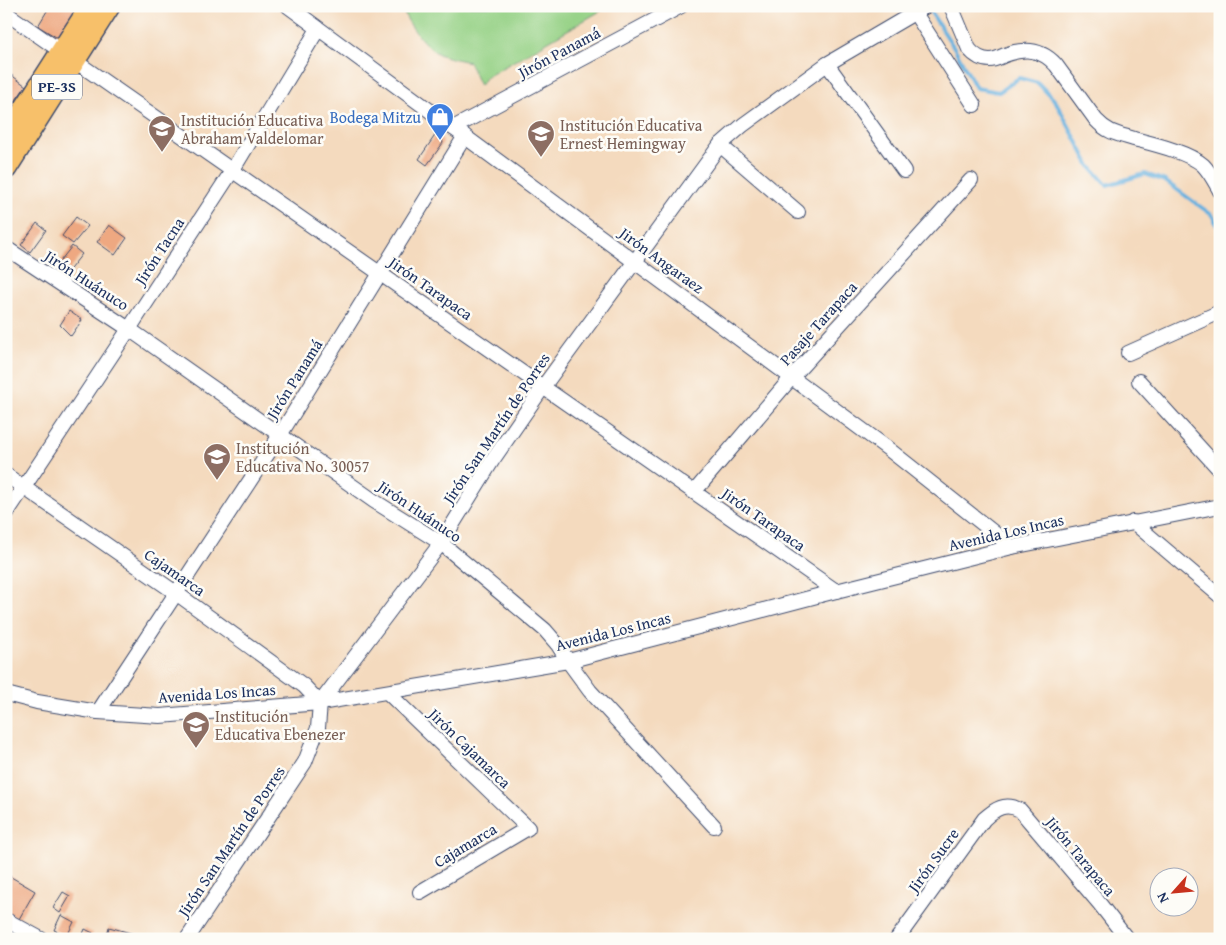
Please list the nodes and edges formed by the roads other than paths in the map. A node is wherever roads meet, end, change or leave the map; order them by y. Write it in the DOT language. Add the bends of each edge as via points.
graph roads {
  1 [pos="91,6"];
  2 [pos="109,6"];
  3 [pos="288,6"];
  4 [pos="681,6"];
  5 [pos="951,6"];
  6 [pos="917,9"];
  7 [pos="6,13"];
  8 [pos="318,29"];
  9 [pos="68,56"];
  10 [pos="827,64"];
  11 [pos="974,105"];
  12 [pos="459,132"];
  13 [pos="6,138"];
  14 [pos="720,145"];
  15 [pos="6,168"];
  16 [pos="232,171"];
  17 [pos="904,171"];
  18 [pos="971,180"];
  19 [pos="1220,191"];
  20 [pos="798,212"];
  21 [pos="6,248"];
  22 [pos="635,262"];
  23 [pos="380,274"];
  24 [pos="1220,312"];
  25 [pos="129,329"];
  26 [pos="1128,353"];
  27 [pos="792,377"];
  28 [pos="1139,381"];
  29 [pos="543,387"];
  30 [pos="280,435"];
  31 [pos="1220,470"];
  32 [pos="6,475"];
  33 [pos="24,488"];
  34 [pos="694,492"];
  35 [pos="1220,506"];
  36 [pos="6,514"];
  37 [pos="1133,522"];
  38 [pos="441,543"];
  39 [pos="1012,547"];
  40 [pos="836,591"];
  41 [pos="176,593"];
  42 [pos="1220,596"];
  43 [pos="568,661"];
  44 [pos="387,692"];
  45 [pos="6,694"];
  46 [pos="320,703"];
  47 [pos="98,712"];
  48 [pos="1002,807"];
  49 [pos="714,826"];
  50 [pos="528,828"];
  51 [pos="420,892"];
  52 [pos="6,920"];
  53 [pos="41,939"];
  54 [pos="187,939"];
  55 [pos="897,939"];
  56 [pos="1127,939"];
  1 -- 9 [label="highway, PE-3S"];
  2 -- 9 [label="highway, PE-3S"];
  3 -- 8 [label="street, Jirón Angaraez"];
  4 -- 12 [label="street, Jirón Panamá"];
  5 -- 19 [label="street" via="974,54 991,60 1022,51 1043,54 1056,65 1103,128 1168,148 1196,161 1208,170"];
  6 -- 10 [label="street, Jirón San Martín de Porres"];
  6 -- 11 [label="street"];
  7 -- 9 [label="street, Jirón Tarapaca"];
  8 -- 12 [label="street, Jirón Angaraez"];
  8 -- 16 [label="street, Jirón Tacna"];
  9 -- 13 [label="highway, PE-3S"];
  9 -- 15 [label="highway, PE-3S"];
  9 -- 16 [label="street, Jirón Tarapaca"];
  10 -- 14 [label="street, Jirón San Martín de Porres"];
  10 -- 17 [label="street"];
  12 -- 22 [label="street, Jirón Angaraez"];
  12 -- 23 [label="street, Jirón Panamá"];
  14 -- 20 [label="street"];
  14 -- 22 [label="street, Jirón San Martín de Porres"];
  16 -- 23 [label="street, Jirón Tarapaca"];
  16 -- 25 [label="street, Jirón Tacna"];
  18 -- 27 [label="street, Pasaje Tarapaca"];
  21 -- 25 [label="street, Jirón Huánuco"];
  22 -- 27 [label="street, Jirón Angaraez"];
  22 -- 29 [label="street, Jirón San Martín de Porres"];
  23 -- 29 [label="street, Jirón Tarapaca"];
  23 -- 30 [label="street, Jirón Panamá"];
  24 -- 26 [label="street"];
  25 -- 30 [label="street, Jirón Huánuco"];
  25 -- 33 [label="street, Jirón Tacna"];
  27 -- 34 [label="street, Pasaje Tarapaca"];
  27 -- 39 [label="street, Jirón Angaraez"];
  28 -- 31 [label="street"];
  29 -- 34 [label="street, Jirón Tarapaca"];
  29 -- 38 [label="street, Jirón San Martín de Porres"];
  30 -- 38 [label="street, Jirón Huánuco"];
  30 -- 41 [label="street, Jirón Panamá"];
  32 -- 33 [label="street, Cajamarca"];
  33 -- 36 [label="street, Jirón Tacna"];
  33 -- 41 [label="street, Cajamarca"];
  34 -- 40 [label="street, Jirón Tarapaca"];
  35 -- 37 [label="street, Avenida Los Incas"];
  37 -- 39 [label="street, Avenida Los Incas"];
  37 -- 42 [label="street"];
  38 -- 43 [label="street, Jirón Huánuco" via="544,630"];
  38 -- 46 [label="street, Jirón San Martín de Porres"];
  39 -- 40 [label="street, Avenida Los Incas"];
  40 -- 43 [label="street, Avenida Los Incas"];
  41 -- 46 [label="street, Cajamarca" via="304,686"];
  41 -- 47 [label="street, Jirón Panamá"];
  43 -- 44 [label="street, Avenida Los Incas"];
  43 -- 49 [label="street, Jirón Huánuco" via="590,691"];
  44 -- 46 [label="street, Avenida Los Incas"];
  44 -- 50 [label="street, Jirón Cajamarca"];
  45 -- 47 [label="street, Avenida Los Incas"];
  46 -- 47 [label="street, Avenida Los Incas" via="160,716"];
  46 -- 54 [label="street, Jirón San Martín de Porres" via="318,728 305,762"];
  48 -- 55 [label="street, Jirón Sucre" via="984,819"];
  48 -- 56 [label="street, Jirón Tarapaca" via="1012,806 1020,810"];
  50 -- 51 [label="street, Cajamarca"];
  52 -- 53 [label="street"];
}
